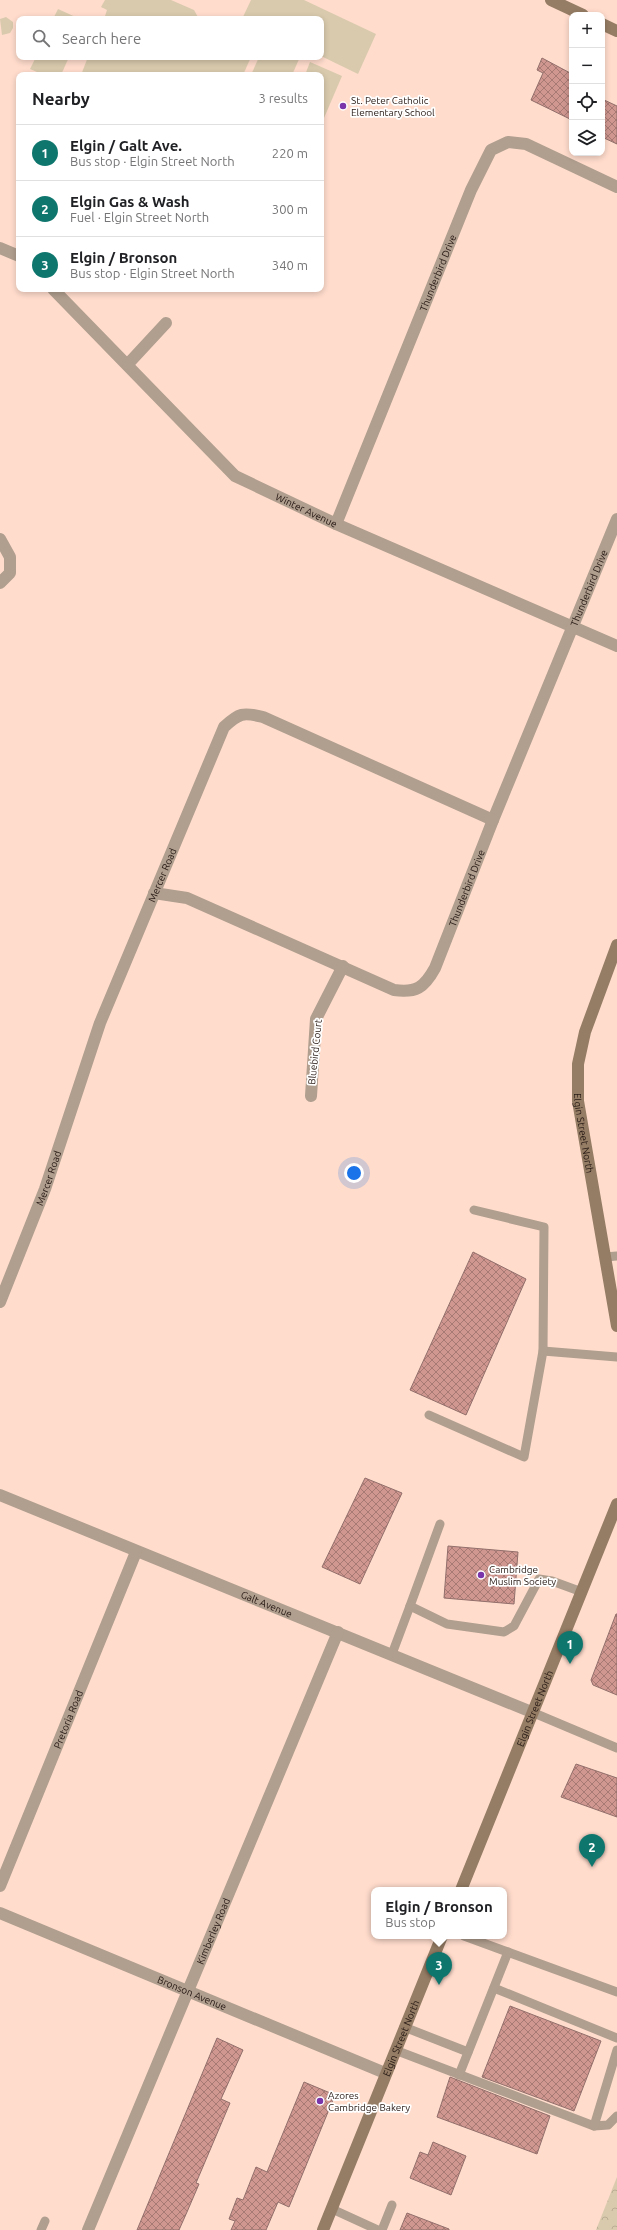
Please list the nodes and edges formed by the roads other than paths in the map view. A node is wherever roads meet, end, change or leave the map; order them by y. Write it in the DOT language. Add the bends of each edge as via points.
graph roads {
  1 [pos="551,0"];
  2 [pos="577,12"];
  3 [pos="605,25"];
  4 [pos="617,31"];
  5 [pos="617,187"];
  6 [pos="0,248"];
  7 [pos="16,255"];
  8 [pos="56,292"];
  9 [pos="166,323"];
  10 [pos="128,364"];
  11 [pos="617,519"];
  12 [pos="336,524"];
  13 [pos="0,539"];
  14 [pos="0,583"];
  15 [pos="572,627"];
  16 [pos="617,646"];
  17 [pos="493,820"];
  18 [pos="154,893"];
  19 [pos="617,945"];
  20 [pos="343,966"];
  21 [pos="311,1096"];
  22 [pos="474,1210"];
  23 [pos="611,1256"];
  24 [pos="0,1302"];
  25 [pos="617,1326"];
  26 [pos="543,1350"];
  27 [pos="617,1357"];
  28 [pos="429,1415"];
  29 [pos="0,1495"];
  30 [pos="617,1504"];
  31 [pos="440,1524"];
  32 [pos="136,1552"];
  33 [pos="582,1592"];
  34 [pos="410,1606"];
  35 [pos="338,1632"];
  36 [pos="392,1654"];
  37 [pos="534,1713"];
  38 [pos="617,1748"];
  39 [pos="0,1886"];
  40 [pos="462,1887"];
  41 [pos="0,1913"];
  42 [pos="441,1939"];
  43 [pos="472,1939"];
  44 [pos="508,1952"];
  45 [pos="494,1988"];
  46 [pos="188,1990"];
  47 [pos="617,1992"];
  48 [pos="404,2027"];
  49 [pos="617,2038"];
  50 [pos="395,2050"];
  51 [pos="617,2050"];
  52 [pos="468,2052"];
  53 [pos="385,2073"];
  54 [pos="458,2075"];
  55 [pos="617,2116"];
  56 [pos="594,2126"];
  57 [pos="392,2206"];
  58 [pos="332,2209"];
  59 [pos="88,2230"];
  60 [pos="323,2230"];
  61 [pos="378,2230"];
  62 [pos="382,2230"];
  1 -- 2 [label="street"];
  3 -- 4 [label="street"];
  5 -- 12 [label="street, Thunderbird Drive" via="526,144 508,142 491,150 471,190"];
  6 -- 7 [label="street"];
  8 -- 10 [label="street, Winter Avenue"];
  9 -- 10 [label="street"];
  10 -- 12 [label="street, Winter Avenue" via="235,476"];
  11 -- 15 [label="street, Thunderbird Drive"];
  12 -- 15 [label="street, Winter Avenue"];
  13 -- 14 [label="street" via="10,557 10,573"];
  15 -- 16 [label="street, Winter Avenue"];
  15 -- 17 [label="street, Thunderbird Drive"];
  17 -- 18 [label="street, Mercer Road" via="263,717 246,713 234,717 224,727"];
  17 -- 20 [label="street, Thunderbird Drive" via="435,968 423,986 409,992 394,990"];
  18 -- 20 [label="street, Thunderbird Drive" via="187,898"];
  18 -- 24 [label="street, Mercer Road" via="100,1023 45,1189"];
  19 -- 23 [label="street, Elgin Street North" via="585,1032 578,1064 578,1101"];
  20 -- 21 [label="street, Bluebird Court" via="316,1019"];
  22 -- 26 [label="lane" via="544,1226"];
  23 -- 25 [label="street, Elgin Street North"];
  26 -- 27 [label="lane"];
  26 -- 28 [label="lane" via="524,1457"];
  29 -- 32 [label="street, Galt Avenue"];
  30 -- 33 [label="street, Elgin Street North"];
  31 -- 34 [label="lane"];
  32 -- 35 [label="street, Galt Avenue"];
  32 -- 39 [label="street, Pretoria Road"];
  33 -- 34 [label="lane" via="539,1579 514,1626 504,1632 447,1624"];
  33 -- 37 [label="street, Elgin Street North"];
  34 -- 36 [label="lane"];
  35 -- 36 [label="street, Galt Avenue"];
  35 -- 46 [label="street, Kimberley Road"];
  36 -- 37 [label="street, Galt Avenue"];
  37 -- 38 [label="lane"];
  37 -- 40 [label="street, Elgin Street North"];
  41 -- 46 [label="street, Bronson Avenue"];
  42 -- 48 [label="street, Elgin Street North"];
  43 -- 44 [label="lane"];
  44 -- 45 [label="lane"];
  44 -- 47 [label="lane"];
  45 -- 49 [label="lane"];
  45 -- 52 [label="lane"];
  46 -- 53 [label="street, Bronson Avenue"];
  46 -- 59 [label="street, Kimberley Road"];
  48 -- 50 [label="street, Elgin Street North"];
  48 -- 52 [label="lane"];
  50 -- 53 [label="street, Elgin Street North"];
  50 -- 54 [label="lane"];
  51 -- 56 [label="lane"];
  52 -- 54 [label="lane"];
  53 -- 58 [label="street, Elgin Street North"];
  54 -- 56 [label="lane"];
  55 -- 56 [label="lane" via="608,2124"];
  57 -- 62 [label="lane"];
  58 -- 60 [label="street, Elgin Street North"];
  58 -- 61 [label="lane"];
}
